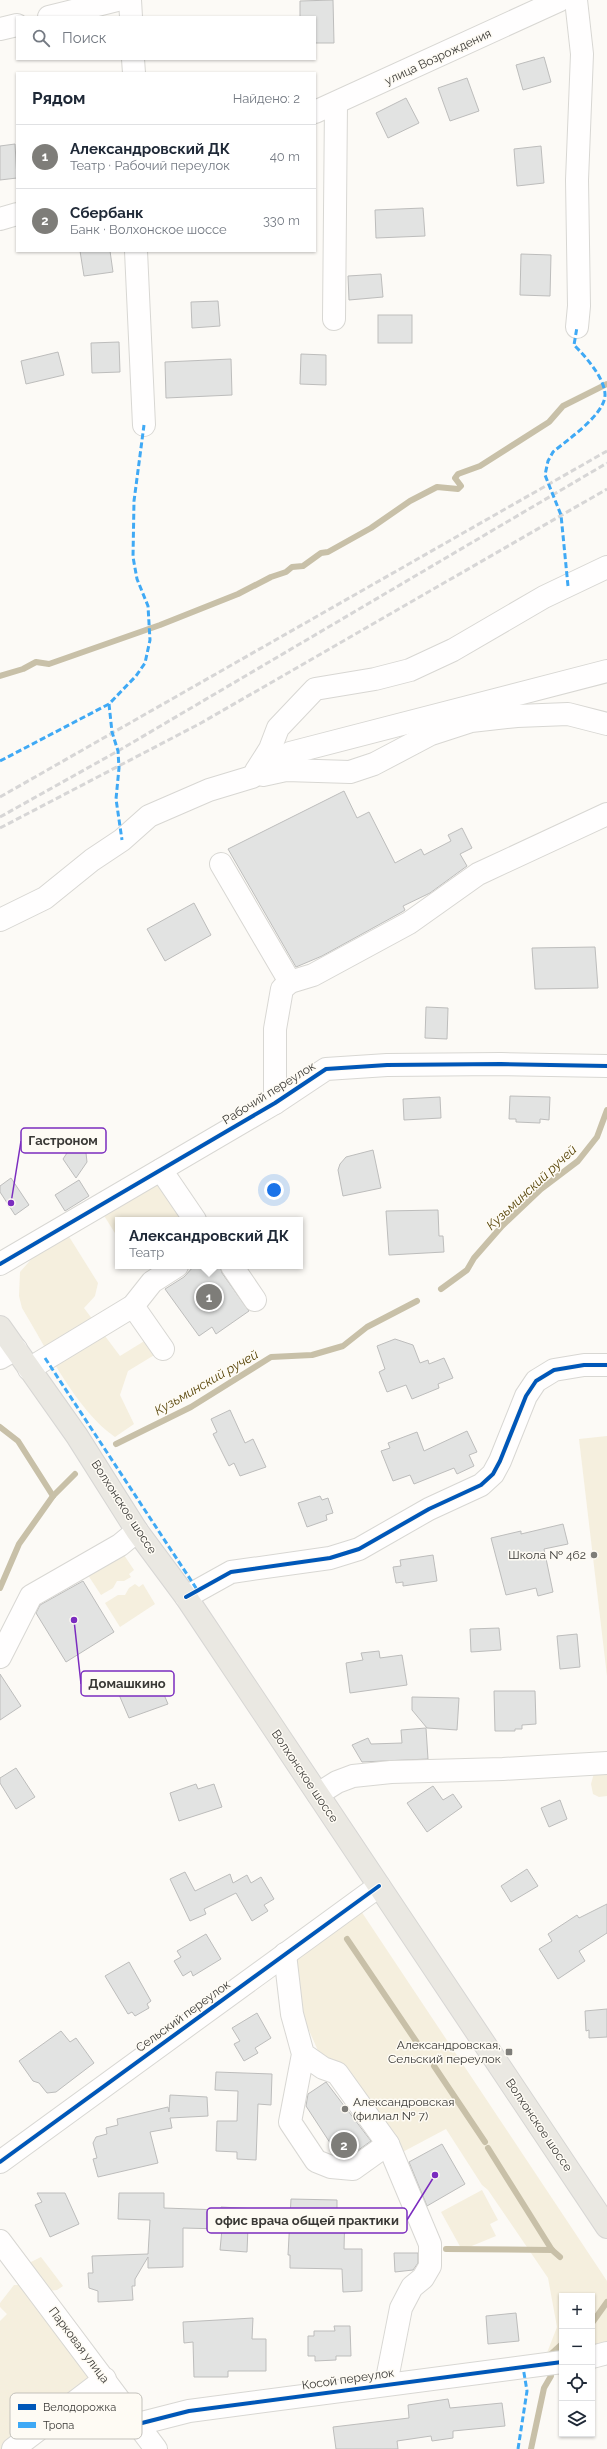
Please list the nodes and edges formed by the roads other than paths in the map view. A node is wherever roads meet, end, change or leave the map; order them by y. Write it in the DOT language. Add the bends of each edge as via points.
graph roads {
  1 [pos="118,0"];
  2 [pos="130,0"];
  3 [pos="560,0"];
  4 [pos="576,0"];
  5 [pos="53,16"];
  6 [pos="130,16"];
  7 [pos="16,25"];
  8 [pos="0,29"];
  9 [pos="133,60"];
  10 [pos="134,72"];
  11 [pos="336,104"];
  12 [pos="316,112"];
  13 [pos="16,214"];
  14 [pos="0,219"];
  15 [pos="136,252"];
  16 [pos="334,319"];
  17 [pos="577,327"];
  18 [pos="144,425"];
  19 [pos="607,567"];
  20 [pos="607,671"];
  21 [pos="607,724"];
  22 [pos="252,777"];
  23 [pos="607,814"];
  24 [pos="221,864"];
  25 [pos="0,920"];
  26 [pos="290,982"];
  27 [pos="607,1066"];
  28 [pos="274,1103"];
  29 [pos="161,1170"];
  30 [pos="193,1217"];
  31 [pos="0,1264"];
  32 [pos="172,1269"];
  33 [pos="234,1269"];
  34 [pos="255,1300"];
  35 [pos="133,1306"];
  36 [pos="0,1326"];
  37 [pos="163,1349"];
  38 [pos="8,1354"];
  39 [pos="607,1365"];
  40 [pos="29,1369"];
  41 [pos="137,1531"];
  42 [pos="186,1598"];
  43 [pos="0,1657"];
  44 [pos="607,1763"];
  45 [pos="318,1794"];
  46 [pos="379,1886"];
  47 [pos="285,1954"];
  48 [pos="303,2054"];
  49 [pos="388,2144"];
  50 [pos="0,2162"];
  51 [pos="607,2227"];
  52 [pos="0,2241"];
  53 [pos="607,2353"];
  54 [pos="595,2356"];
  55 [pos="559,2362"];
  56 [pos="105,2379"];
  57 [pos="386,2384"];
  58 [pos="86,2393"];
  59 [pos="115,2393"];
  60 [pos="142,2423"];
  61 [pos="142,2430"];
  62 [pos="25,2439"];
  63 [pos="12,2449"];
  64 [pos="156,2449"];
  1 -- 5 [label="street"];
  2 -- 6 [label="street"];
  3 -- 11 [label="street, улица Возрождения"];
  4 -- 17 [label="street" via="582,54 577,180"];
  7 -- 8 [label="street"];
  9 -- 10 [label="street"];
  11 -- 12 [label="street, улица Возрождения"];
  11 -- 16 [label="street"];
  13 -- 14 [label="street"];
  15 -- 18 [label="street"];
  19 -- 22 [label="street" via="544,597 453,650 410,670 375,680 315,689 278,728 270,749"];
  20 -- 22 [label="street" via="290,753"];
  21 -- 22 [label="street" via="568,714 471,721 431,734 374,764 350,772 286,770"];
  22 -- 25 [label="street" via="209,790 149,816 122,840 92,860 45,898"];
  23 -- 26 [label="street" via="478,874 409,923 313,975"];
  24 -- 26 [label="street"];
  26 -- 28 [label="street" via="282,989 275,1029"];
  27 -- 28 [label="street, Рабочий переулок" via="485,1064 326,1069"];
  28 -- 29 [label="street, Рабочий переулок"];
  29 -- 30 [label="street"];
  29 -- 31 [label="street, Рабочий переулок"];
  32 -- 35 [label="street" via="152,1282"];
  33 -- 34 [label="street"];
  35 -- 37 [label="street"];
  35 -- 40 [label="street"];
  36 -- 38 [label="main road, Волхонское шоссе"];
  38 -- 40 [label="main road, Волхонское шоссе"];
  39 -- 42 [label="street" via="584,1365 554,1370 536,1381 526,1396 500,1461 493,1474 482,1485 429,1509 359,1549 330,1558 231,1572"];
  40 -- 41 [label="main road, Волхонское шоссе" via="77,1436"];
  41 -- 42 [label="main road, Волхонское шоссе"];
  41 -- 43 [label="street" via="120,1544 31,1596"];
  42 -- 45 [label="main road, Волхонское шоссе"];
  44 -- 45 [label="street" via="353,1776"];
  45 -- 46 [label="main road, Волхонское шоссе"];
  46 -- 47 [label="street, Сельский переулок"];
  46 -- 51 [label="main road, Волхонское шоссе"];
  47 -- 48 [label="street" via="292,2014"];
  47 -- 50 [label="street, Сельский переулок"];
  48 -- 49 [label="street" via="323,2068 337,2073"];
  48 -- 49 [label="street" via="290,2122 316,2161 331,2167 353,2169"];
  49 -- 57 [label="street" via="430,2244 430,2266 423,2278 412,2287 401,2308"];
  52 -- 56 [label="street, Парковая улица"];
  53 -- 54 [label="street"];
  55 -- 57 [label="street, Косой переулок"];
  56 -- 58 [label="street"];
  56 -- 59 [label="street, Парковая улица"];
  57 -- 60 [label="street, Косой переулок" via="189,2411"];
  61 -- 64 [label="street, Парковая улица"];
  62 -- 63 [label="street"];
}
